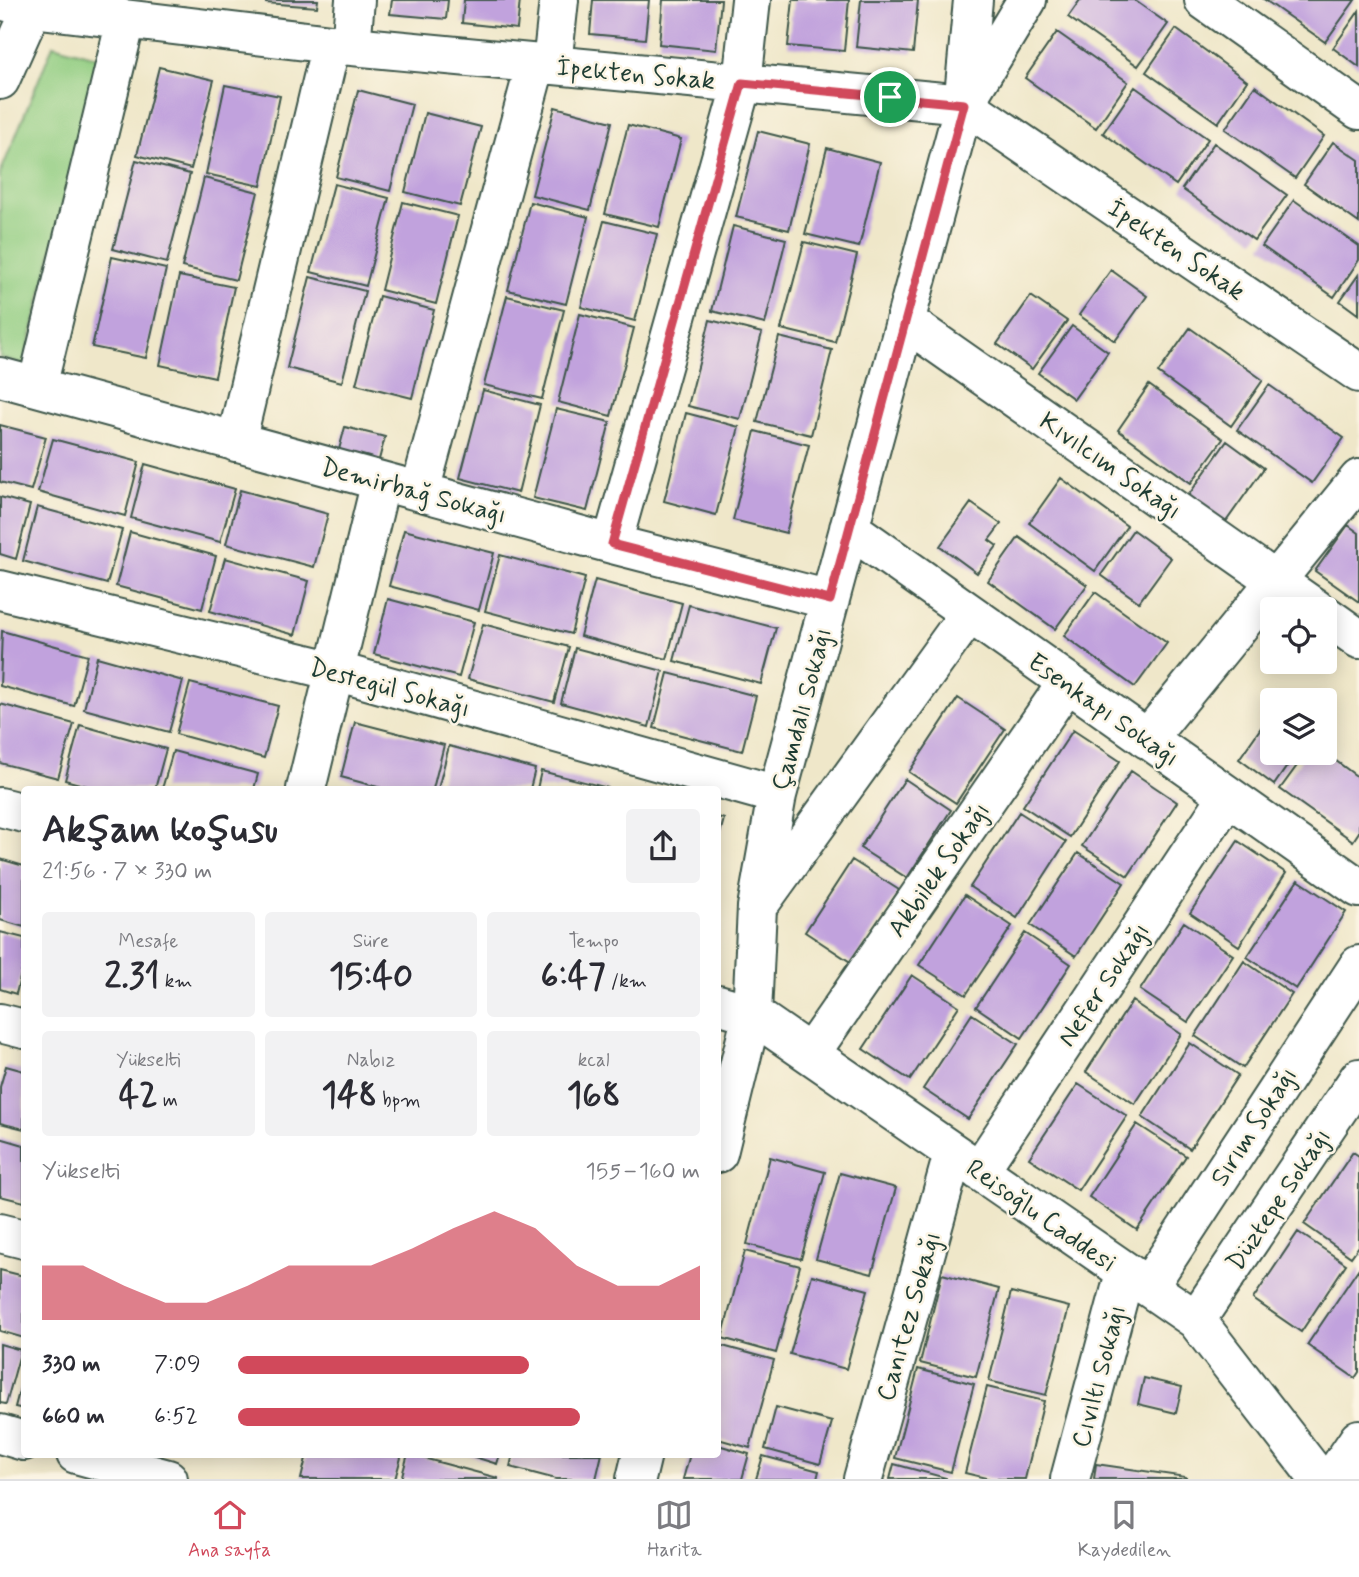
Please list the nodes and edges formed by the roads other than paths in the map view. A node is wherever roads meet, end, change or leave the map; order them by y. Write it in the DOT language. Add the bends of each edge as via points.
graph roads {
  1 [pos="355,0"];
  2 [pos="559,0"];
  3 [pos="751,0"];
  4 [pos="973,0"];
  5 [pos="1027,0"];
  6 [pos="1204,0"];
  7 [pos="16,4"];
  8 [pos="135,13"];
  9 [pos="341,45"];
  10 [pos="544,64"];
  11 [pos="0,80"];
  12 [pos="742,83"];
  13 [pos="964,104"];
  14 [pos="1359,110"];
  15 [pos="905,321"];
  16 [pos="1359,373"];
  17 [pos="0,377"];
  18 [pos="37,387"];
  19 [pos="236,442"];
  20 [pos="1359,479"];
  21 [pos="381,481"];
  22 [pos="420,491"];
  23 [pos="849,528"];
  24 [pos="612,544"];
  25 [pos="1276,581"];
  26 [pos="0,590"];
  27 [pos="1299,597"];
  28 [pos="830,600"];
  29 [pos="969,614"];
  30 [pos="1337,623"];
  31 [pos="1359,639"];
  32 [pos="335,671"];
  33 [pos="1067,683"];
  34 [pos="1147,739"];
  35 [pos="307,786"];
  36 [pos="777,795"];
  37 [pos="1228,796"];
  38 [pos="0,807"];
  39 [pos="21,812"];
  40 [pos="1359,888"];
  41 [pos="757,907"];
  42 [pos="1359,965"];
  43 [pos="735,1009"];
  44 [pos="0,1023"];
  45 [pos="21,1028"];
  46 [pos="810,1055"];
  47 [pos="1359,1078"];
  48 [pos="721,1128"];
  49 [pos="966,1163"];
  50 [pos="0,1233"];
  51 [pos="21,1238"];
  52 [pos="1137,1280"];
  53 [pos="1196,1320"];
  54 [pos="0,1434"];
  55 [pos="1359,1439"];
  56 [pos="21,1440"];
  57 [pos="92,1458"];
  58 [pos="641,1458"];
  59 [pos="1289,1463"];
  60 [pos="145,1471"];
  61 [pos="636,1479"];
  62 [pos="863,1479"];
  63 [pos="1070,1479"];
  64 [pos="1319,1479"];
  65 [pos="1332,1479"];
  1 -- 9 [label="street"];
  2 -- 10 [label="street"];
  3 -- 12 [label="street"];
  4 -- 13 [label="street"];
  5 -- 13 [label="street, Çamdalı Sokağı"];
  6 -- 14 [label="street"];
  7 -- 8 [label="street, İpekten Sokak"];
  7 -- 11 [label="street"];
  8 -- 9 [label="street, İpekten Sokak"];
  8 -- 18 [label="street"];
  9 -- 10 [label="street, İpekten Sokak"];
  9 -- 19 [label="street"];
  10 -- 12 [label="street, İpekten Sokak"];
  10 -- 22 [label="street"];
  12 -- 13 [label="street, İpekten Sokak"];
  12 -- 24 [label="street"];
  13 -- 15 [label="street, Çamdalı Sokağı"];
  13 -- 16 [label="street, İpekten Sokak"];
  15 -- 23 [label="street, Çamdalı Sokağı"];
  15 -- 25 [label="street, Kıvılcım Sokağı"];
  17 -- 18 [label="street, Demirbağ Sokağı"];
  18 -- 19 [label="street, Demirbağ Sokağı"];
  19 -- 21 [label="street, Demirbağ Sokağı"];
  20 -- 25 [label="street"];
  21 -- 22 [label="street, Demirbağ Sokağı"];
  21 -- 32 [label="street"];
  22 -- 24 [label="street, Demirbağ Sokağı"];
  23 -- 28 [label="street, Çamdalı Sokağı"];
  23 -- 29 [label="street, Esenkapı Sokağı"];
  24 -- 28 [label="street, Demirbağ Sokağı"];
  25 -- 27 [label="street, Kıvılcım Sokağı"];
  25 -- 34 [label="street"];
  26 -- 32 [label="street, Destegül Sokağı"];
  28 -- 36 [label="street, Çamdalı Sokağı"];
  29 -- 33 [label="street, Esenkapı Sokağı"];
  29 -- 41 [label="street"];
  30 -- 31 [label="street"];
  32 -- 35 [label="street"];
  32 -- 36 [label="street, Destegül Sokağı"];
  33 -- 34 [label="street, Esenkapı Sokağı"];
  33 -- 46 [label="street, Akbilek Sokağı"];
  34 -- 37 [label="street, Esenkapı Sokağı"];
  36 -- 41 [label="street, Çamdalı Sokağı"];
  37 -- 40 [label="street, Esenkapı Sokağı"];
  37 -- 49 [label="street, Nefer Sokağı"];
  38 -- 39 [label="street"];
  41 -- 43 [label="street, Çamdalı Sokağı"];
  42 -- 52 [label="street, Sırım Sokağı"];
  43 -- 46 [label="street, Reisoğlu Caddesi"];
  43 -- 48 [label="street, Çamdalı Sokağı"];
  44 -- 45 [label="street"];
  46 -- 49 [label="street, Reisoğlu Caddesi"];
  47 -- 53 [label="street, Düztepe Sokağı"];
  49 -- 52 [label="street, Reisoğlu Caddesi"];
  49 -- 62 [label="street, Canıtez Sokağı"];
  50 -- 51 [label="street"];
  52 -- 53 [label="street, Reisoğlu Caddesi"];
  52 -- 63 [label="street, Cıvıltı Sokağı"];
  53 -- 59 [label="street, Reisoğlu Caddesi"];
  54 -- 56 [label="street"];
  55 -- 65 [label="street"];
  57 -- 60 [label="street"];
  58 -- 61 [label="street"];
  59 -- 64 [label="street, Reisoğlu Caddesi"];
}
